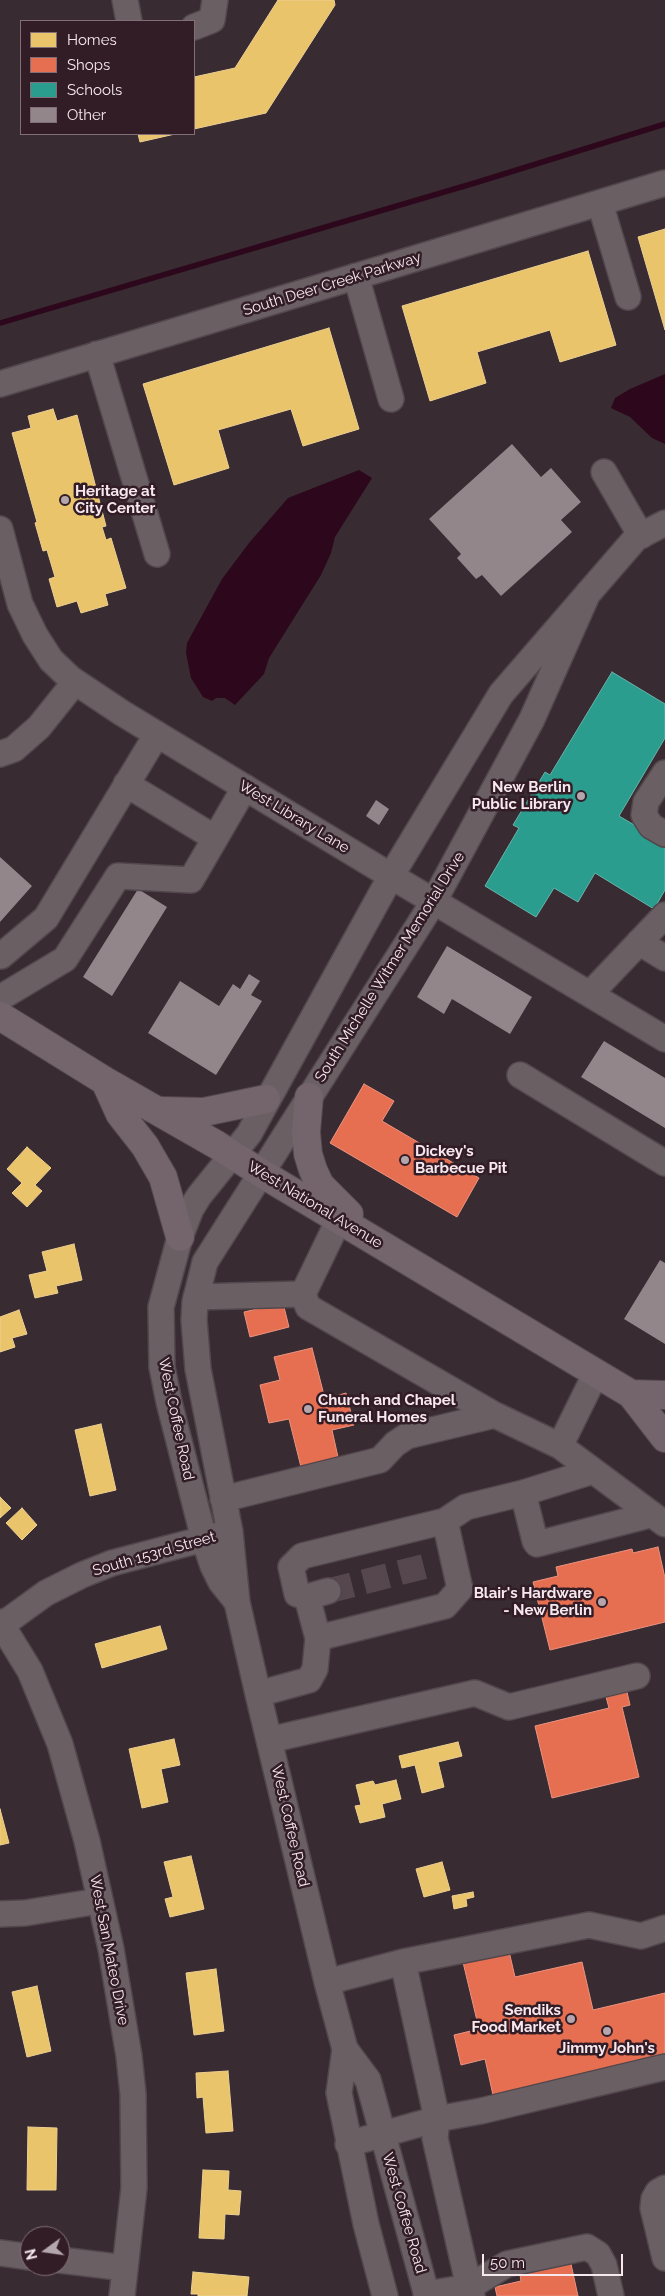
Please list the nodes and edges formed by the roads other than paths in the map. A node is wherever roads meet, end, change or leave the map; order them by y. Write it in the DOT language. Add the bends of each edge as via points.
graph roads {
  1 [pos="126,0"];
  2 [pos="216,0"];
  3 [pos="129,20"];
  4 [pos="195,27"];
  5 [pos="665,183"];
  6 [pos="600,203"];
  7 [pos="356,276"];
  8 [pos="628,296"];
  9 [pos="98,354"];
  10 [pos="0,384"];
  11 [pos="391,399"];
  12 [pos="604,472"];
  13 [pos="665,523"];
  14 [pos="0,529"];
  15 [pos="642,536"];
  16 [pos="157,554"];
  17 [pos="588,593"];
  18 [pos="75,682"];
  19 [pos="157,734"];
  20 [pos="0,754"];
  21 [pos="665,773"];
  22 [pos="126,784"];
  23 [pos="245,787"];
  24 [pos="665,834"];
  25 [pos="215,838"];
  26 [pos="390,876"];
  27 [pos="434,901"];
  28 [pos="665,915"];
  29 [pos="639,942"];
  30 [pos="1,956"];
  31 [pos="665,958"];
  32 [pos="32,979"];
  33 [pos="590,994"];
  34 [pos="0,998"];
  35 [pos="0,1016"];
  36 [pos="665,1039"];
  37 [pos="520,1075"];
  38 [pos="105,1081"];
  39 [pos="309,1097"];
  40 [pos="266,1099"];
  41 [pos="157,1111"];
  42 [pos="233,1154"];
  43 [pos="665,1163"];
  44 [pos="261,1173"];
  45 [pos="341,1214"];
  46 [pos="180,1237"];
  47 [pos="303,1294"];
  48 [pos="196,1297"];
  49 [pos="596,1373"];
  50 [pos="631,1394"];
  51 [pos="665,1395"];
  52 [pos="495,1415"];
  53 [pos="665,1438"];
  54 [pos="560,1446"];
  55 [pos="594,1471"];
  56 [pos="523,1493"];
  57 [pos="223,1499"];
  58 [pos="658,1520"];
  59 [pos="445,1521"];
  60 [pos="230,1532"];
  61 [pos="204,1539"];
  62 [pos="237,1602"];
  63 [pos="1,1624"];
  64 [pos="318,1638"];
  65 [pos="637,1676"];
  66 [pos="258,1694"];
  67 [pos="269,1740"];
  68 [pos="99,1901"];
  69 [pos="0,1914"];
  70 [pos="665,1928"];
  71 [pos="403,1962"];
  72 [pos="327,1982"];
  73 [pos="345,2049"];
  74 [pos="665,2067"];
  75 [pos="437,2119"];
  76 [pos="382,2134"];
  77 [pos="348,2144"];
  78 [pos="665,2188"];
  79 [pos="0,2253"];
  80 [pos="20,2256"];
  81 [pos="665,2258"];
  82 [pos="70,2261"];
  83 [pos="125,2268"];
  84 [pos="470,2291"];
  85 [pos="426,2295"];
  86 [pos="122,2296"];
  87 [pos="385,2296"];
  88 [pos="611,2296"];
  1 -- 3 [label="street"];
  2 -- 4 [label="street" via="212,20"];
  5 -- 6 [label="street, South Deer Creek Parkway"];
  6 -- 7 [label="street, South Deer Creek Parkway"];
  6 -- 8 [label="street"];
  7 -- 9 [label="street, South Deer Creek Parkway"];
  7 -- 11 [label="street"];
  9 -- 10 [label="street, South Deer Creek Parkway"];
  9 -- 16 [label="street"];
  12 -- 15 [label="street"];
  13 -- 15 [label="street, South Michelle Witmer Memorial Drive"];
  14 -- 18 [label="street, West Library Lane" via="20,604 35,635 51,660"];
  15 -- 17 [label="street, South Michelle Witmer Memorial Drive" via="636,538"];
  17 -- 26 [label="street, South Michelle Witmer Memorial Drive" via="500,694"];
  17 -- 27 [label="street, South Michelle Witmer Memorial Drive" via="532,719"];
  18 -- 19 [label="street, West Library Lane"];
  18 -- 20 [label="street" via="39,727 14,749"];
  19 -- 22 [label="street"];
  19 -- 23 [label="street, West Library Lane"];
  21 -- 24 [label="street" via="646,802 644,815 651,826"];
  22 -- 25 [label="street"];
  22 -- 30 [label="street" via="46,918"];
  23 -- 25 [label="street"];
  23 -- 26 [label="street, West Library Lane"];
  25 -- 32 [label="street" via="191,880 118,876 65,959"];
  26 -- 27 [label="street, West Library Lane"];
  26 -- 40 [label="street, South Michelle Witmer Memorial Drive"];
  27 -- 33 [label="street, West Library Lane"];
  27 -- 39 [label="street, South Michelle Witmer Memorial Drive"];
  28 -- 29 [label="street"];
  29 -- 31 [label="street"];
  29 -- 33 [label="street"];
  30 -- 32 [label="street"];
  32 -- 34 [label="street"];
  33 -- 36 [label="street, West Library Lane"];
  35 -- 38 [label="main road, West National Avenue"];
  37 -- 43 [label="street"];
  38 -- 41 [label="main road, West National Avenue"];
  38 -- 46 [label="main road" via="120,1114 164,1177"];
  39 -- 44 [label="street, South Michelle Witmer Memorial Drive"];
  39 -- 45 [label="main road" via="308,1154 320,1185"];
  40 -- 41 [label="main road" via="204,1112"];
  40 -- 42 [label="street, South Michelle Witmer Memorial Drive" via="249,1134"];
  41 -- 42 [label="main road, West National Avenue"];
  42 -- 44 [label="main road, West National Avenue"];
  42 -- 46 [label="street, West Coffee Road" via="199,1196"];
  44 -- 45 [label="main road, West National Avenue"];
  44 -- 48 [label="street, West Coffee Road" via="205,1262"];
  45 -- 47 [label="street"];
  45 -- 49 [label="main road, West National Avenue" via="385,1247"];
  46 -- 61 [label="street, West Coffee Road" via="161,1307 162,1368"];
  47 -- 48 [label="street"];
  47 -- 52 [label="street" via="308,1308"];
  48 -- 57 [label="street, West Coffee Road" via="194,1320 198,1369"];
  49 -- 50 [label="main road, West National Avenue"];
  49 -- 54 [label="street"];
  50 -- 51 [label="main road, West National Avenue"];
  50 -- 53 [label="main road, West National Avenue"];
  52 -- 54 [label="street"];
  52 -- 57 [label="street" via="407,1436 380,1460"];
  54 -- 55 [label="street"];
  55 -- 56 [label="street"];
  55 -- 58 [label="street"];
  56 -- 58 [label="street" via="534,1541 538,1544"];
  56 -- 59 [label="street" via="466,1507"];
  57 -- 60 [label="street, West Coffee Road"];
  59 -- 64 [label="street" via="444,1562 460,1589 445,1606"];
  59 -- 64 [label="street" via="302,1556 291,1568 297,1594 318,1594"];
  60 -- 61 [label="street, South 153rd Street"];
  60 -- 62 [label="street, West Coffee Road"];
  61 -- 62 [label="street, West Coffee Road" via="221,1582"];
  61 -- 63 [label="street, South 153rd Street" via="112,1563 82,1575 46,1593"];
  62 -- 66 [label="street, West Coffee Road"];
  63 -- 68 [label="street, West San Mateo Drive" via="30,1671 60,1744 87,1841"];
  64 -- 66 [label="street" via="315,1669 309,1680"];
  65 -- 67 [label="street" via="509,1707 475,1693"];
  66 -- 67 [label="street, West Coffee Road"];
  67 -- 72 [label="street, West Coffee Road"];
  68 -- 69 [label="street"];
  68 -- 83 [label="street, West San Mateo Drive" via="111,1949 133,2094 134,2188"];
  70 -- 71 [label="street" via="641,1936 589,1925"];
  71 -- 72 [label="street"];
  71 -- 75 [label="street"];
  72 -- 73 [label="street, West Coffee Road"];
  73 -- 76 [label="street, West Coffee Road" via="368,2080"];
  73 -- 77 [label="street, West Coffee Road" via="338,2092"];
  74 -- 75 [label="street"];
  75 -- 76 [label="street"];
  75 -- 84 [label="street" via="435,2138"];
  76 -- 77 [label="street"];
  76 -- 85 [label="street, West Coffee Road"];
  77 -- 87 [label="street, West Coffee Road"];
  78 -- 81 [label="street" via="654,2199"];
  79 -- 80 [label="street"];
  82 -- 83 [label="street"];
  83 -- 86 [label="street, West San Mateo Drive"];
  84 -- 85 [label="street"];
  84 -- 88 [label="street" via="507,2264 587,2247 598,2254 604,2266"];
}
